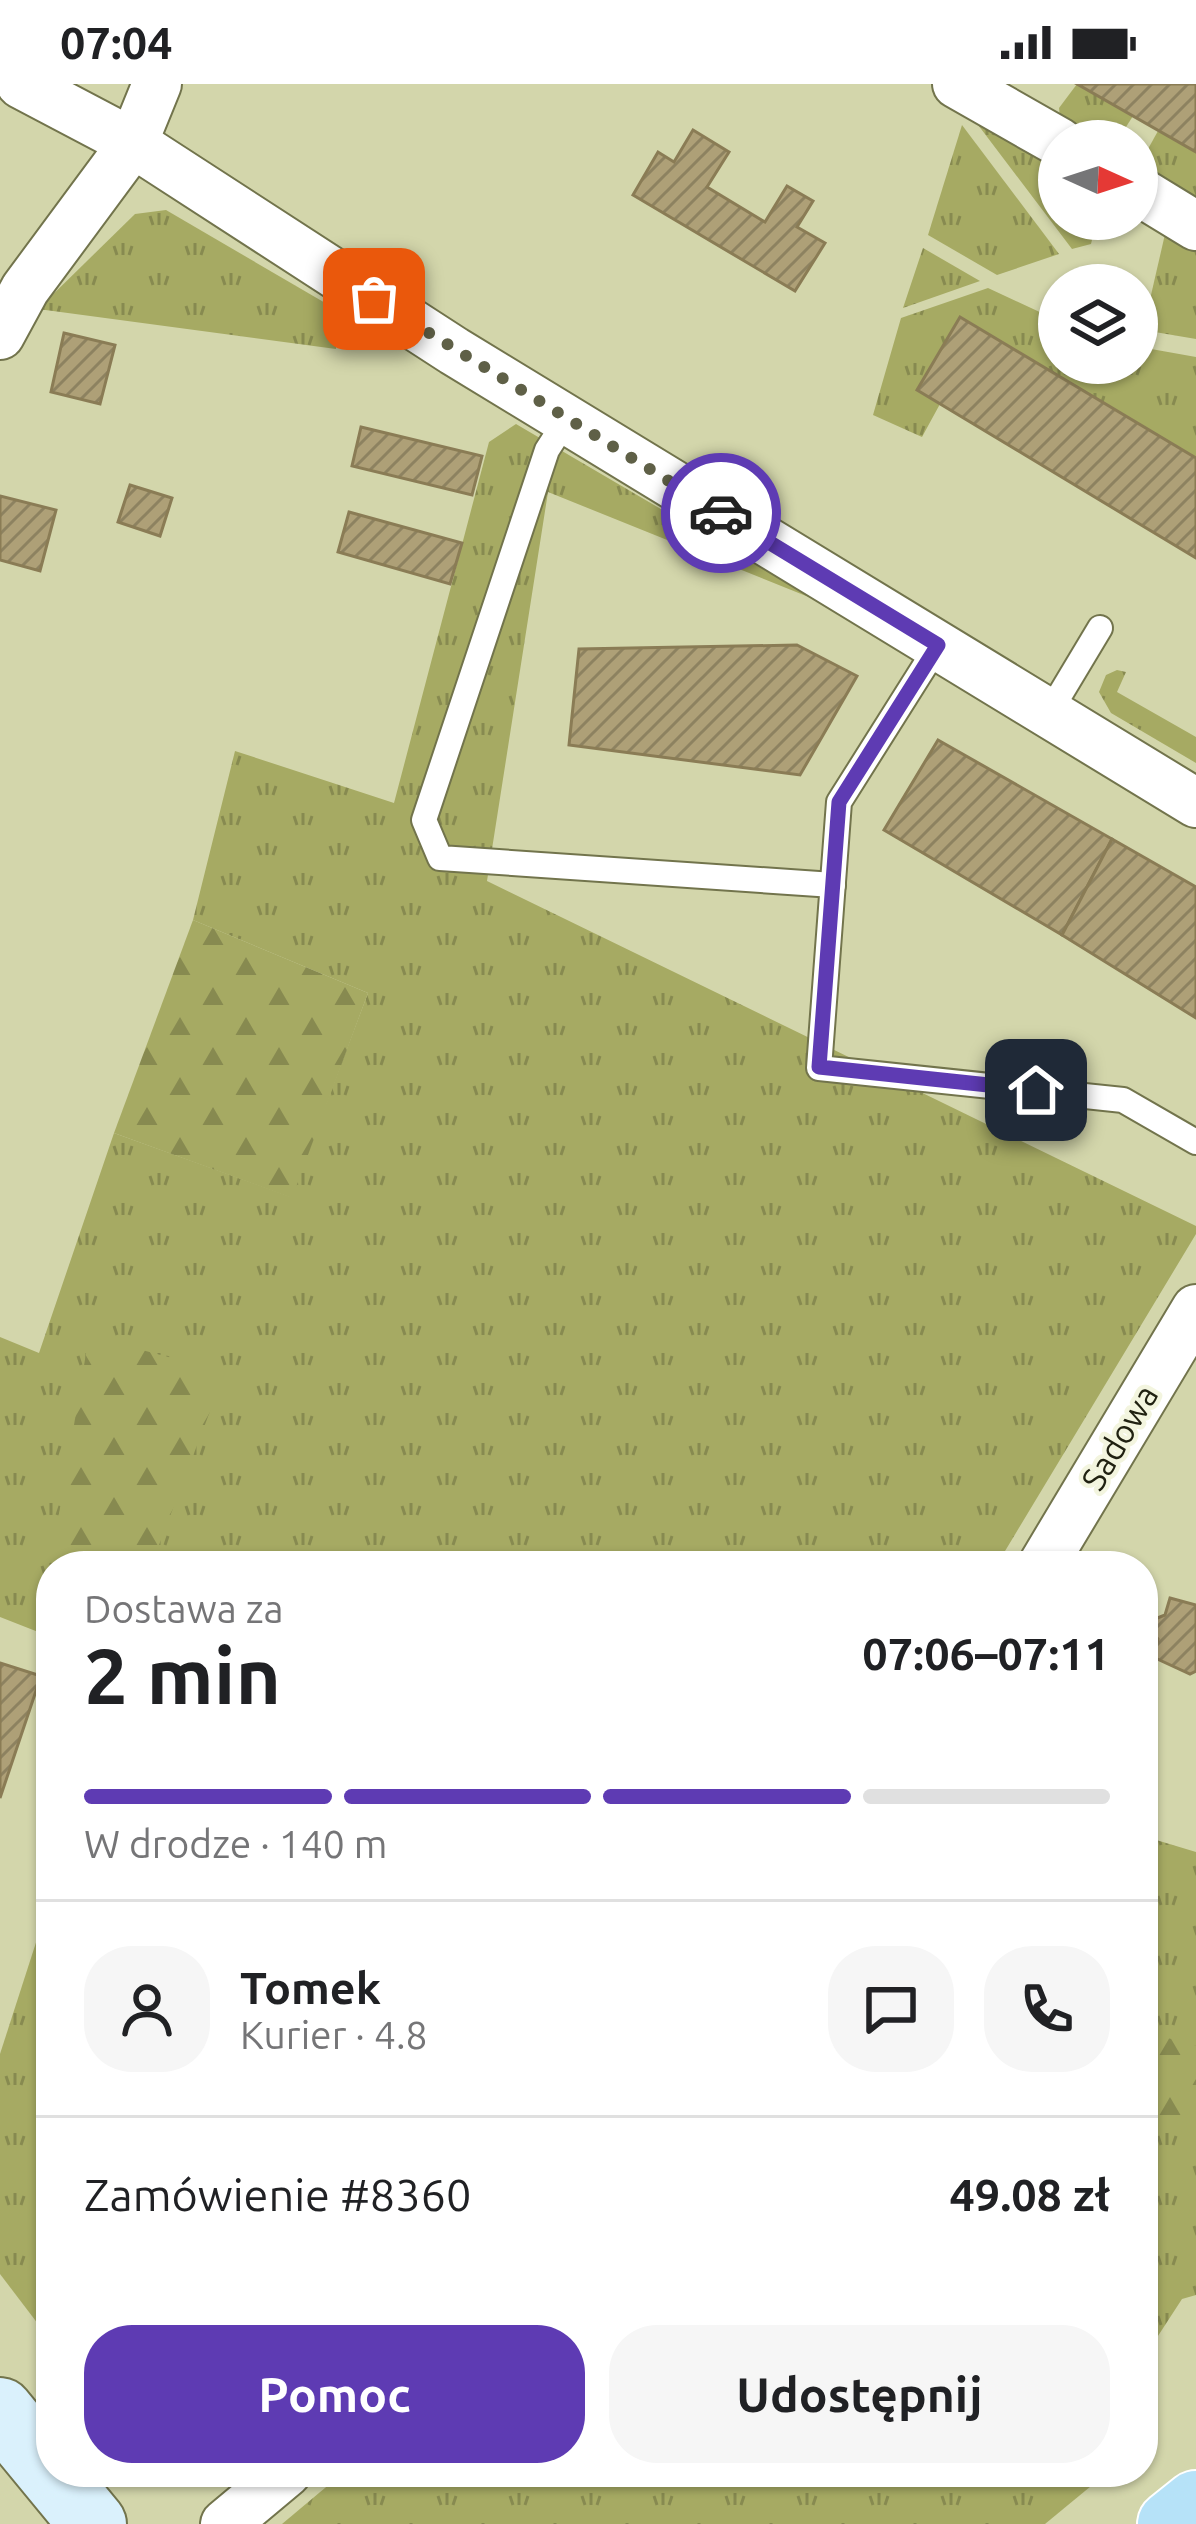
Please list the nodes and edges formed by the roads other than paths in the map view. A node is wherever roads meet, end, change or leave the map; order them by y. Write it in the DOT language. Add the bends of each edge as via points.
graph roads {
  1 [pos="22,84"];
  2 [pos="157,84"];
  3 [pos="957,84"];
  4 [pos="1038,130"];
  5 [pos="133,143"];
  6 [pos="1158,203"];
  7 [pos="1196,226"];
  8 [pos="13,284"];
  9 [pos="0,335"];
  10 [pos="567,419"];
  11 [pos="1100,628"];
  12 [pos="938,645"];
  13 [pos="1049,713"];
  14 [pos="1196,803"];
  15 [pos="833,885"];
  16 [pos="1196,1142"];
  17 [pos="1196,1309"];
  18 [pos="1051,1551"];
  19 [pos="0,2411"];
  20 [pos="36,2455"];
  21 [pos="63,2487"];
  22 [pos="269,2487"];
  23 [pos="1196,2504"];
  24 [pos="93,2524"];
  25 [pos="225,2524"];
  26 [pos="1171,2524"];
  1 -- 5 [label="street"];
  2 -- 5 [label="street"];
  3 -- 4 [label="street"];
  5 -- 8 [label="street"];
  5 -- 10 [label="street"];
  6 -- 7 [label="street"];
  8 -- 9 [label="street"];
  10 -- 12 [label="street"];
  10 -- 15 [label="lane" via="547,450 424,820 440,858"];
  11 -- 13 [label="lane"];
  12 -- 13 [label="street"];
  12 -- 15 [label="lane" via="839,802"];
  13 -- 14 [label="street"];
  15 -- 16 [label="lane" via="819,1067 1124,1100"];
  17 -- 18 [label="street, Sadowa"];
  19 -- 20 [label="street"];
  21 -- 24 [label="street"];
  22 -- 25 [label="street"];
  23 -- 26 [label="main road"];
}
